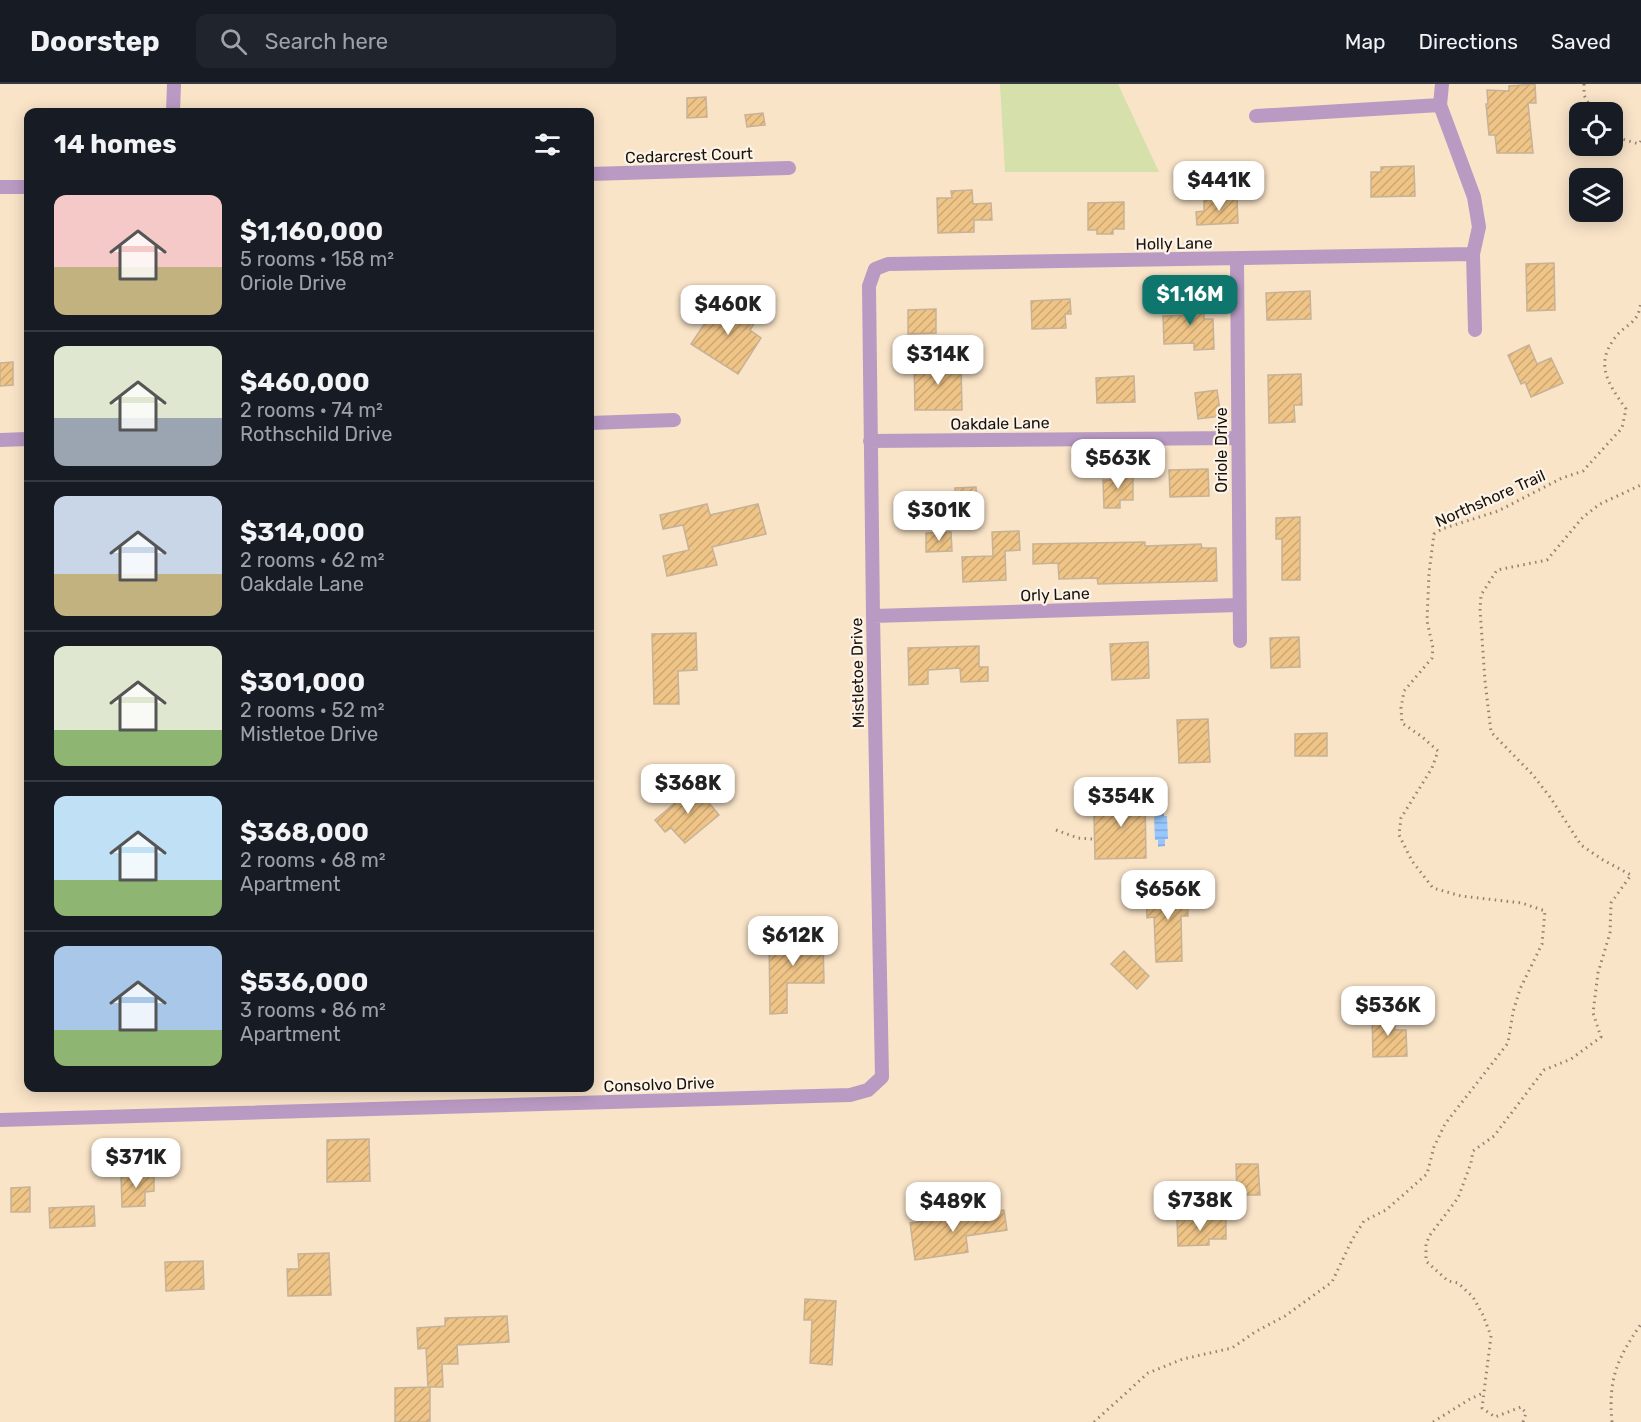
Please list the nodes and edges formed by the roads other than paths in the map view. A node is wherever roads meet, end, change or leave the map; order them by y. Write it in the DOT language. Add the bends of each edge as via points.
graph roads {
  1 [pos="174,84"];
  2 [pos="1442,84"];
  3 [pos="1440,105"];
  4 [pos="173,108"];
  5 [pos="1256,116"];
  6 [pos="789,168"];
  7 [pos="594,174"];
  8 [pos="0,187"];
  9 [pos="24,187"];
  10 [pos="1473,254"];
  11 [pos="1237,259"];
  12 [pos="875,269"];
  13 [pos="1475,330"];
  14 [pos="674,420"];
  15 [pos="594,423"];
  16 [pos="1238,438"];
  17 [pos="24,439"];
  18 [pos="0,440"];
  19 [pos="870,441"];
  20 [pos="1239,605"];
  21 [pos="873,616"];
  22 [pos="1240,641"];
  23 [pos="882,1077"];
  24 [pos="0,1120"];
  1 -- 4 [label="street"];
  2 -- 3 [label="street"];
  3 -- 5 [label="street"];
  3 -- 10 [label="street" via="1474,197 1479,227"];
  6 -- 7 [label="street, Cedarcrest Court"];
  8 -- 9 [label="street"];
  10 -- 11 [label="street, Holly Lane"];
  10 -- 13 [label="street"];
  11 -- 12 [label="street, Holly Lane" via="888,264"];
  11 -- 16 [label="street, Oriole Drive"];
  12 -- 19 [label="street, Mistletoe Drive" via="869,286"];
  14 -- 15 [label="street"];
  16 -- 19 [label="street, Oakdale Lane"];
  16 -- 20 [label="street, Oriole Drive"];
  17 -- 18 [label="street"];
  19 -- 21 [label="street, Mistletoe Drive"];
  20 -- 21 [label="street, Orly Lane"];
  20 -- 22 [label="street, Oriole Drive"];
  21 -- 23 [label="street, Mistletoe Drive"];
  23 -- 24 [label="street, Consolvo Drive" via="868,1090 850,1095"];
}
